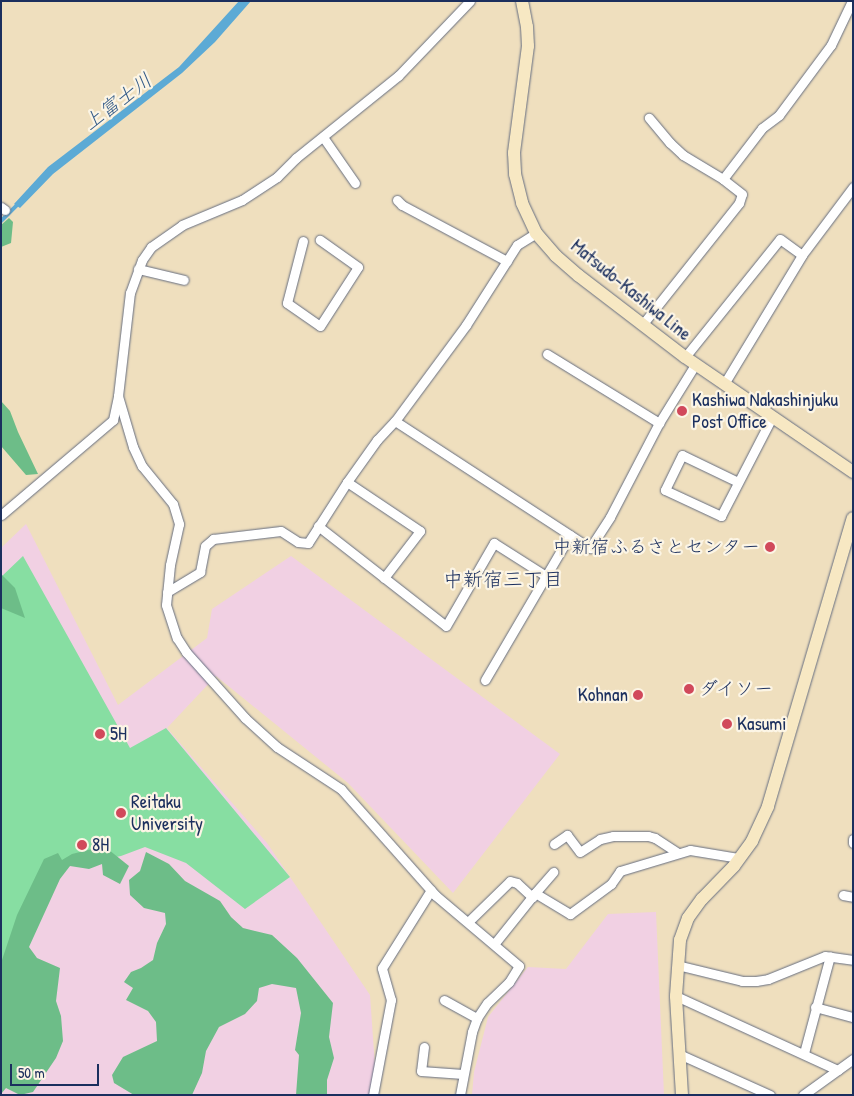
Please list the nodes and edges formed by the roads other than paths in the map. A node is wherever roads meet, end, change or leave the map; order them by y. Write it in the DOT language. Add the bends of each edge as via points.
graph roads {
  1 [pos="470,1"];
  2 [pos="522,1"];
  3 [pos="852,1"];
  4 [pos="649,118"];
  5 [pos="322,137"];
  6 [pos="723,179"];
  7 [pos="355,183"];
  8 [pos="853,187"];
  9 [pos="397,200"];
  10 [pos="536,233"];
  11 [pos="320,240"];
  12 [pos="303,241"];
  13 [pos="802,255"];
  14 [pos="507,261"];
  15 [pos="138,269"];
  16 [pos="184,280"];
  17 [pos="642,325"];
  18 [pos="547,354"];
  19 [pos="690,361"];
  20 [pos="724,384"];
  21 [pos="118,396"];
  22 [pos="772,418"];
  23 [pos="395,421"];
  24 [pos="660,423"];
  25 [pos="853,472"];
  26 [pos="347,482"];
  27 [pos="738,482"];
  28 [pos="1,514"];
  29 [pos="853,518"];
  30 [pos="318,526"];
  31 [pos="570,535"];
  32 [pos="546,576"];
  33 [pos="384,578"];
  34 [pos="167,592"];
  35 [pos="485,680"];
  36 [pos="853,839"];
  37 [pos="853,843"];
  38 [pos="554,844"];
  39 [pos="678,852"];
  40 [pos="740,858"];
  41 [pos="553,872"];
  42 [pos="431,890"];
  43 [pos="533,895"];
  44 [pos="469,921"];
  45 [pos="495,943"];
  46 [pos="830,956"];
  47 [pos="853,960"];
  48 [pos="677,965"];
  49 [pos="676,996"];
  50 [pos="444,1000"];
  51 [pos="815,1007"];
  52 [pos="853,1017"];
  53 [pos="477,1018"];
  54 [pos="424,1047"];
  55 [pos="804,1053"];
  56 [pos="679,1054"];
  57 [pos="853,1059"];
  58 [pos="838,1070"];
  59 [pos="463,1074"];
  60 [pos="373,1095"];
  61 [pos="460,1095"];
  62 [pos="682,1095"];
  63 [pos="770,1095"];
  64 [pos="803,1095"];
  1 -- 5 [label="street" via="398,76"];
  2 -- 10 [label="main road, Matsudo-Kashiwa Line" via="528,46 517,123 515,174 522,203"];
  3 -- 6 [label="street" via="831,45 779,115 762,128"];
  4 -- 6 [label="street" via="683,155"];
  5 -- 7 [label="street"];
  5 -- 15 [label="street" via="254,194 164,236 150,247"];
  6 -- 17 [label="street" via="742,194 739,203"];
  8 -- 13 [label="street"];
  9 -- 14 [label="street"];
  10 -- 14 [label="street" via="517,245"];
  10 -- 17 [label="main road, Matsudo-Kashiwa Line" via="578,276"];
  11 -- 12 [label="street" via="358,268 320,326 287,303"];
  13 -- 19 [label="street" via="780,239"];
  13 -- 20 [label="street"];
  14 -- 23 [label="street" via="466,326"];
  15 -- 16 [label="street"];
  15 -- 21 [label="street" via="126,318"];
  17 -- 19 [label="main road, Matsudo-Kashiwa Line"];
  18 -- 24 [label="street"];
  19 -- 20 [label="main road, Matsudo-Kashiwa Line"];
  19 -- 24 [label="street"];
  20 -- 22 [label="main road, Matsudo-Kashiwa Line"];
  21 -- 28 [label="street" via="113,420"];
  21 -- 34 [label="street" via="142,466 173,504 179,524"];
  22 -- 25 [label="main road, Matsudo-Kashiwa Line"];
  22 -- 27 [label="street"];
  23 -- 26 [label="street"];
  23 -- 31 [label="street"];
  24 -- 31 [label="street" via="590,548"];
  26 -- 30 [label="street"];
  26 -- 33 [label="street" via="420,531"];
  27 -- 27 [label="street" via="721,516 665,490 682,455"];
  29 -- 40 [label="main road" via="768,806 752,841"];
  30 -- 33 [label="street"];
  30 -- 34 [label="street" via="308,543 298,542 281,531 213,539 205,546 200,572"];
  31 -- 32 [label="street"];
  32 -- 33 [label="street" via="494,543 446,626"];
  32 -- 35 [label="street"];
  34 -- 42 [label="street" via="166,605 177,638 205,675 277,747 341,789"];
  36 -- 37 [label="street"];
  38 -- 39 [label="street" via="567,835 580,852 600,839 612,836 648,836"];
  39 -- 40 [label="street" via="690,850"];
  39 -- 43 [label="street" via="620,871 611,884 570,914"];
  40 -- 48 [label="main road" via="688,918 680,940"];
  41 -- 43 [label="street"];
  42 -- 44 [label="street"];
  42 -- 60 [label="street" via="382,968 391,1000"];
  43 -- 44 [label="street" via="510,881"];
  43 -- 45 [label="street"];
  44 -- 45 [label="street"];
  45 -- 53 [label="street" via="519,966"];
  46 -- 47 [label="street"];
  46 -- 48 [label="street" via="756,981 742,981"];
  46 -- 51 [label="street"];
  48 -- 49 [label="main road"];
  49 -- 55 [label="street"];
  49 -- 56 [label="main road"];
  50 -- 53 [label="street"];
  51 -- 52 [label="street"];
  51 -- 55 [label="street"];
  53 -- 59 [label="street"];
  54 -- 59 [label="street" via="421,1071"];
  55 -- 58 [label="street"];
  56 -- 62 [label="main road"];
  56 -- 63 [label="street"];
  57 -- 58 [label="street"];
  58 -- 64 [label="street"];
  59 -- 61 [label="street"];
}
